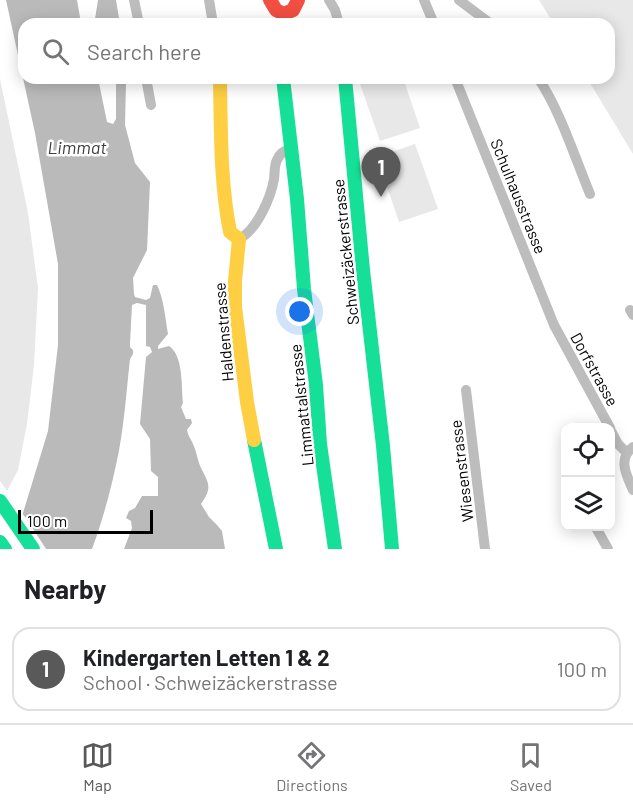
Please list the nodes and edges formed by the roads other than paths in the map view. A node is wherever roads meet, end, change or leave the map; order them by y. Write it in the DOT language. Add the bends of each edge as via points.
graph roads {
  1 [pos="134,0"];
  2 [pos="209,0"];
  3 [pos="270,0"];
  4 [pos="298,0"];
  5 [pos="328,0"];
  6 [pos="424,0"];
  7 [pos="462,1"];
  8 [pos="138,18"];
  9 [pos="212,18"];
  10 [pos="283,18"];
  11 [pos="285,18"];
  12 [pos="337,18"];
  13 [pos="432,18"];
  14 [pos="483,18"];
  15 [pos="147,84"];
  16 [pos="220,84"];
  17 [pos="285,84"];
  18 [pos="346,84"];
  19 [pos="457,84"];
  20 [pos="542,84"];
  21 [pos="151,105"];
  22 [pos="291,149"];
  23 [pos="590,194"];
  24 [pos="239,239"];
  25 [pos="554,326"];
  26 [pos="466,390"];
  27 [pos="607,423"];
  28 [pos="615,438"];
  29 [pos="630,450"];
  30 [pos="633,490"];
  31 [pos="0,501"];
  32 [pos="598,531"];
  33 [pos="0,542"];
  34 [pos="5,549"];
  35 [pos="33,549"];
  36 [pos="276,549"];
  37 [pos="335,549"];
  38 [pos="392,549"];
  39 [pos="485,549"];
  40 [pos="608,549"];
  1 -- 8 [label="street"];
  2 -- 9 [label="street"];
  3 -- 10 [label="main road"];
  4 -- 11 [label="main road"];
  5 -- 12 [label="street"];
  6 -- 13 [label="street"];
  7 -- 14 [label="street"];
  15 -- 21 [label="street"];
  16 -- 24 [label="main road" via="225,207 230,232"];
  17 -- 22 [label="main road, Limmattalstrasse"];
  18 -- 38 [label="main road, Schweizäckerstrasse"];
  19 -- 25 [label="street, Schulhausstrasse"];
  20 -- 23 [label="street"];
  22 -- 24 [label="street" via="277,158 264,208 252,229"];
  22 -- 37 [label="main road, Limmattalstrasse" via="320,444"];
  24 -- 36 [label="main road, Haldenstrasse" via="235,307 247,402"];
  25 -- 27 [label="street, Dorfstrasse"];
  26 -- 39 [label="street, Wiesenstrasse"];
  28 -- 29 [label="street, Dorfstrasse"];
  29 -- 30 [label="street, Dorfstrasse" via="624,466"];
  31 -- 35 [label="main road"];
  32 -- 40 [label="street"];
  33 -- 34 [label="main road"];
}
